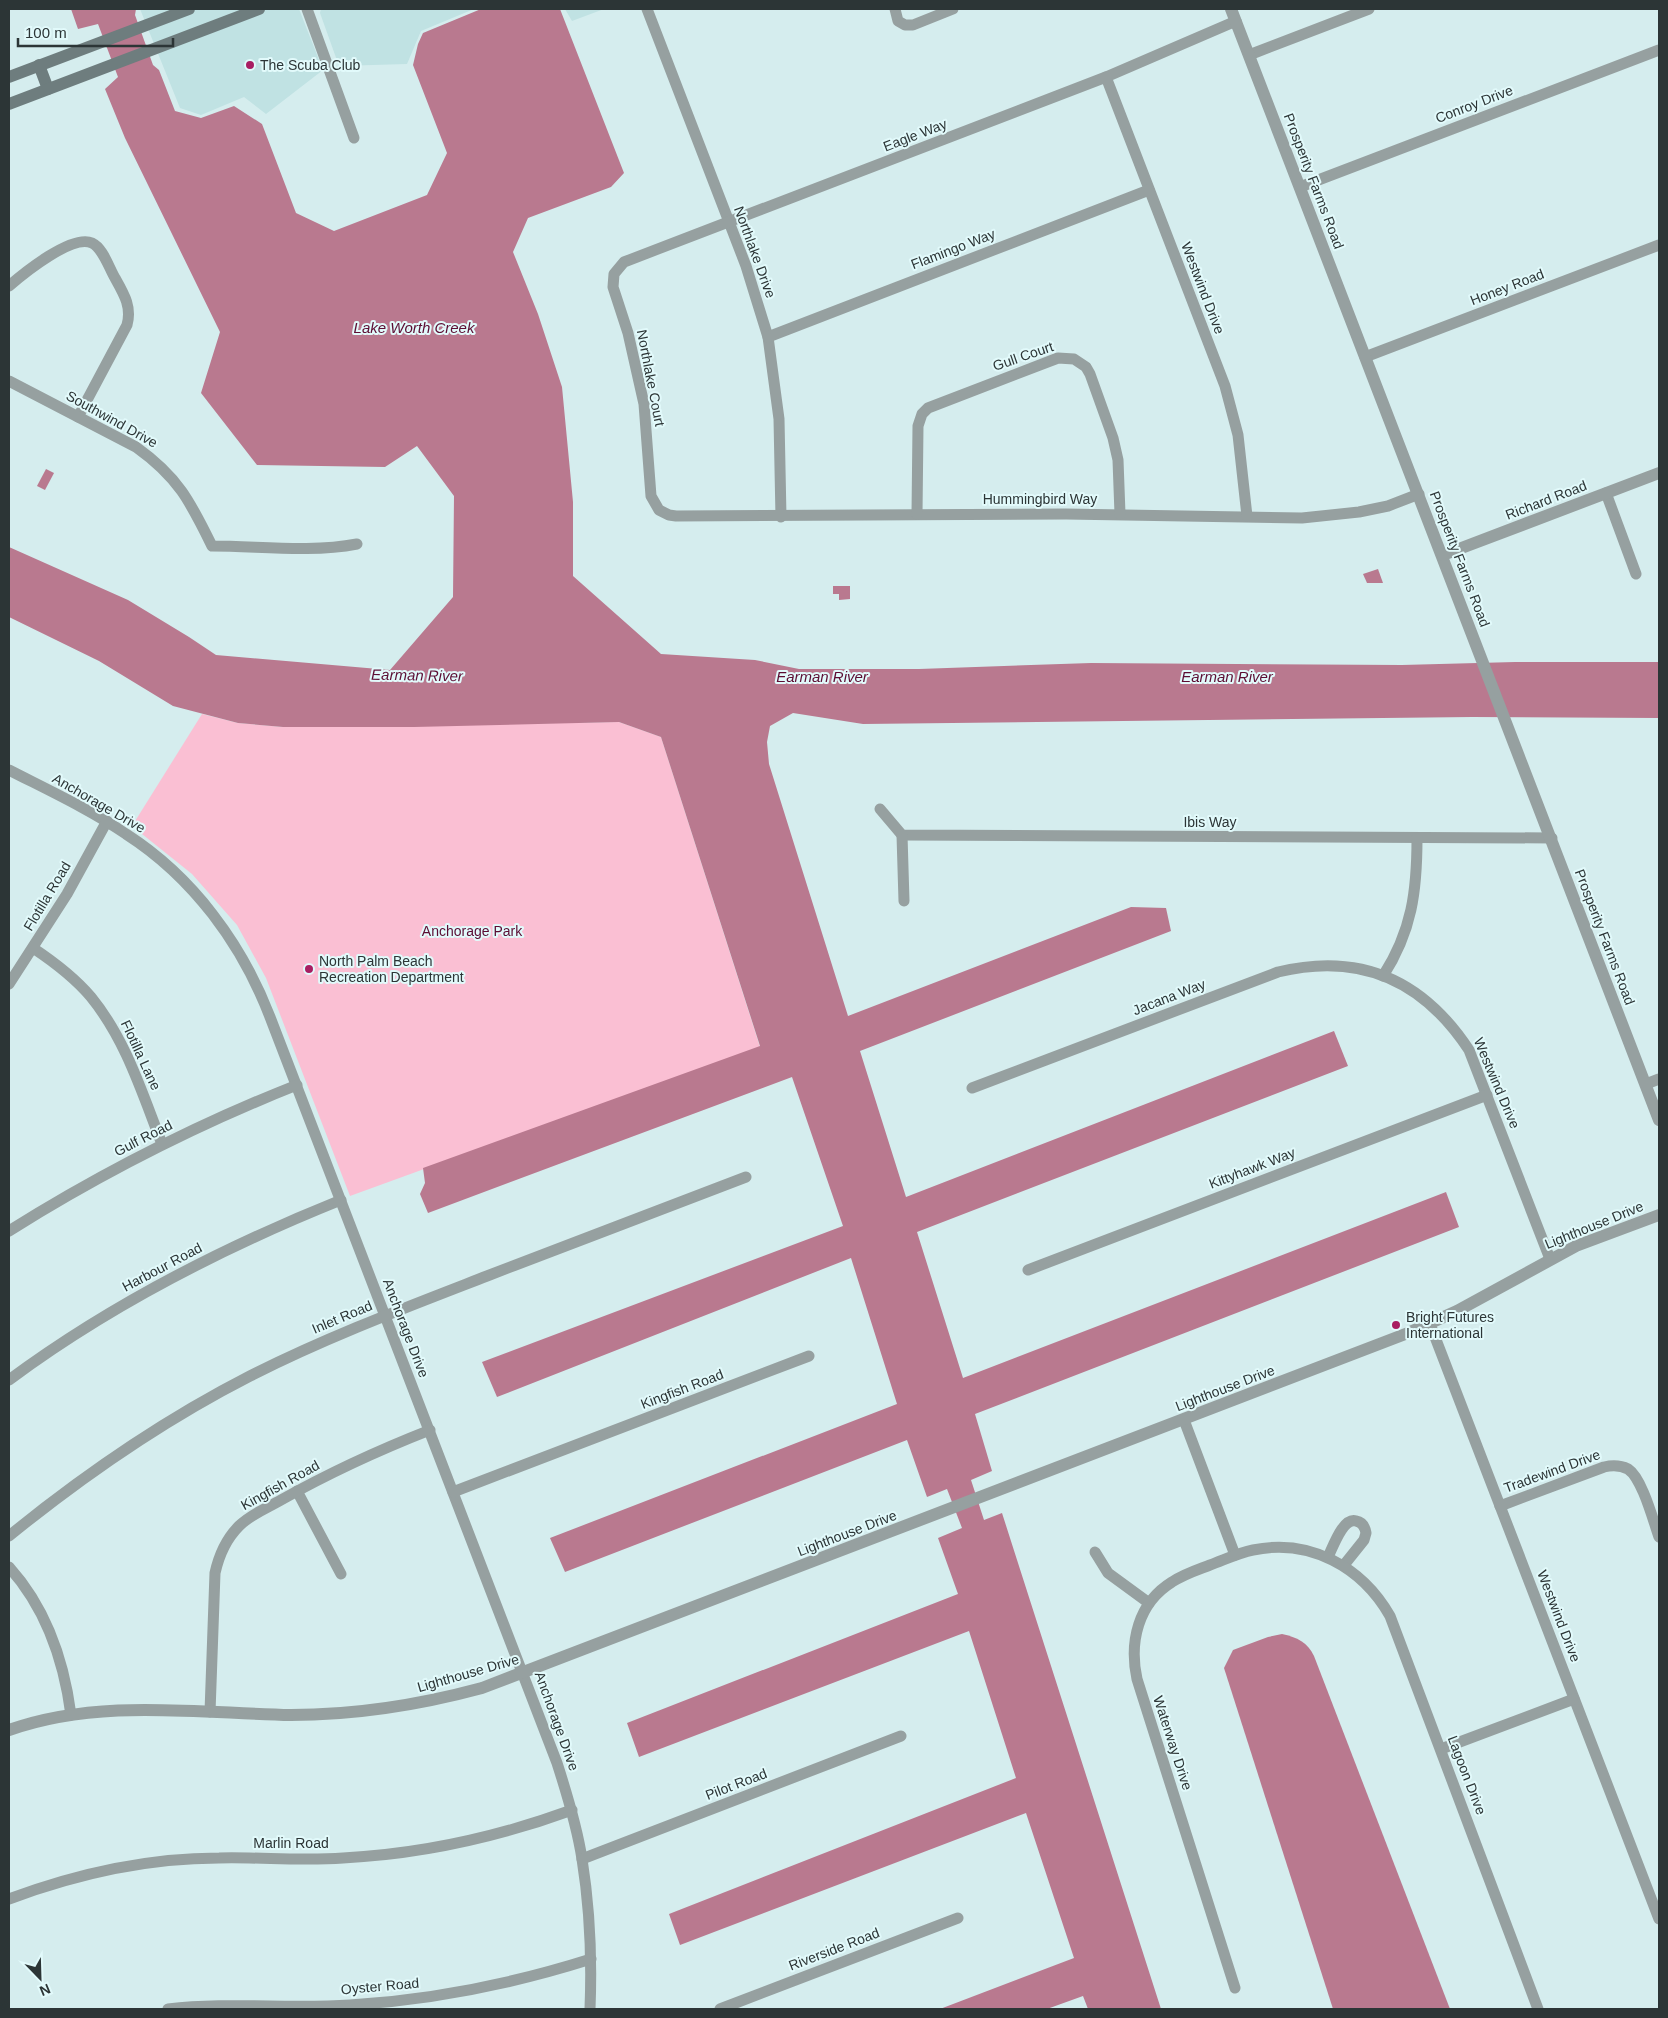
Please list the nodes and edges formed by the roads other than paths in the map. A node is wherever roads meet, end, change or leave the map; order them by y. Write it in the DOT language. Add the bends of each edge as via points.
graph roads {
  1 [pos="189,9"];
  2 [pos="259,9"];
  3 [pos="307,9"];
  4 [pos="647,9"];
  5 [pos="895,9"];
  6 [pos="953,9"];
  7 [pos="1231,9"];
  8 [pos="1368,9"];
  9 [pos="1236,21"];
  10 [pos="1659,50"];
  11 [pos="1249,55"];
  12 [pos="39,65"];
  13 [pos="9,77"];
  14 [pos="1106,77"];
  15 [pos="48,89"];
  16 [pos="9,104"];
  17 [pos="354,138"];
  18 [pos="1300,187"];
  19 [pos="1149,190"];
  20 [pos="729,222"];
  21 [pos="1659,245"];
  22 [pos="613,282"];
  23 [pos="9,286"];
  24 [pos="768,337"];
  25 [pos="1365,357"];
  26 [pos="9,381"];
  27 [pos="78,417"];
  28 [pos="1659,473"];
  29 [pos="1606,493"];
  30 [pos="1419,494"];
  31 [pos="659,510"];
  32 [pos="917,514"];
  33 [pos="1120,514"];
  34 [pos="1247,516"];
  35 [pos="780,517"];
  36 [pos="357,544"];
  37 [pos="1443,555"];
  38 [pos="1636,574"];
  39 [pos="9,770"];
  40 [pos="880,809"];
  41 [pos="107,821"];
  42 [pos="902,835"];
  43 [pos="1418,838"];
  44 [pos="1552,838"];
  45 [pos="904,901"];
  46 [pos="33,948"];
  47 [pos="1382,976"];
  48 [pos="9,984"];
  49 [pos="1659,1079"];
  50 [pos="1646,1084"];
  51 [pos="297,1085"];
  52 [pos="972,1088"];
  53 [pos="1487,1095"];
  54 [pos="1659,1120"];
  55 [pos="162,1144"];
  56 [pos="746,1177"];
  57 [pos="341,1200"];
  58 [pos="1659,1215"];
  59 [pos="9,1231"];
  60 [pos="1550,1259"];
  61 [pos="1028,1270"];
  62 [pos="385,1315"];
  63 [pos="1430,1324"];
  64 [pos="809,1356"];
  65 [pos="9,1380"];
  66 [pos="1184,1420"];
  67 [pos="430,1430"];
  68 [pos="297,1491"];
  69 [pos="454,1492"];
  70 [pos="1500,1506"];
  71 [pos="9,1536"];
  72 [pos="1659,1537"];
  73 [pos="1095,1552"];
  74 [pos="1235,1555"];
  75 [pos="1328,1557"];
  76 [pos="1344,1565"];
  77 [pos="9,1567"];
  78 [pos="341,1574"];
  79 [pos="1149,1603"];
  80 [pos="523,1674"];
  81 [pos="1574,1699"];
  82 [pos="210,1712"];
  83 [pos="71,1715"];
  84 [pos="9,1730"];
  85 [pos="901,1736"];
  86 [pos="1441,1749"];
  87 [pos="572,1810"];
  88 [pos="582,1859"];
  89 [pos="9,1900"];
  90 [pos="958,1918"];
  91 [pos="1659,1919"];
  92 [pos="591,1959"];
  93 [pos="1235,1988"];
  94 [pos="168,2009"];
  95 [pos="590,2009"];
  96 [pos="720,2009"];
  97 [pos="1538,2009"];
  1 -- 12 [label="main road"];
  2 -- 15 [label="main road"];
  3 -- 17 [label="street"];
  4 -- 20 [label="street, Northlake Drive"];
  5 -- 6 [label="street" via="898,21 905,25 913,25"];
  7 -- 9 [label="street, Prosperity Farms Road"];
  8 -- 11 [label="street"];
  9 -- 11 [label="street, Prosperity Farms Road"];
  9 -- 14 [label="street, Eagle Way"];
  10 -- 18 [label="street, Conroy Drive"];
  11 -- 18 [label="street, Prosperity Farms Road"];
  12 -- 13 [label="main road"];
  12 -- 15 [label="main road"];
  14 -- 19 [label="street, Westwind Drive"];
  14 -- 20 [label="street, Eagle Way"];
  15 -- 16 [label="main road"];
  18 -- 25 [label="street, Prosperity Farms Road"];
  19 -- 24 [label="street, Flamingo Way"];
  19 -- 34 [label="street, Westwind Drive" via="1231,405 1238,435"];
  20 -- 22 [label="street, Eagle Way" via="624,262 617,269"];
  20 -- 24 [label="street, Northlake Drive"];
  21 -- 25 [label="street, Honey Road"];
  22 -- 31 [label="street, Northlake Court" via="637,368 648,440 651,496"];
  23 -- 27 [label="street" via="40,260 82,242 92,243 99,249 125,296 129,315 127,325"];
  24 -- 35 [label="street, Northlake Drive" via="779,419"];
  25 -- 30 [label="street, Prosperity Farms Road"];
  26 -- 27 [label="street, Southwind Drive"];
  27 -- 36 [label="street, Southwind Drive" via="136,447 165,469 191,504 212,546 326,548"];
  28 -- 29 [label="street, Richard Road"];
  29 -- 37 [label="street, Richard Road"];
  29 -- 38 [label="street"];
  30 -- 34 [label="street, Hummingbird Way" via="1360,512 1302,518"];
  30 -- 37 [label="street, Prosperity Farms Road"];
  31 -- 35 [label="street, Hummingbird Way" via="676,516"];
  32 -- 33 [label="street, Hummingbird Way"];
  32 -- 33 [label="street, Gull Court" via="918,426 922,414 928,408 1066,357 1086,367 1113,438 1120,475"];
  32 -- 35 [label="street, Hummingbird Way"];
  33 -- 34 [label="street, Hummingbird Way"];
  37 -- 44 [label="street, Prosperity Farms Road"];
  39 -- 41 [label="street, Anchorage Drive"];
  40 -- 42 [label="street"];
  41 -- 46 [label="street, Flotilla Road"];
  41 -- 51 [label="street, Anchorage Drive" via="158,857 186,883 220,924 252,975"];
  42 -- 43 [label="street, Ibis Way"];
  42 -- 45 [label="street"];
  43 -- 44 [label="street, Ibis Way"];
  43 -- 47 [label="street" via="1417,873 1409,921"];
  44 -- 50 [label="street, Prosperity Farms Road"];
  46 -- 48 [label="street, Flotilla Road"];
  46 -- 55 [label="street, Flotilla Lane" via="78,984 107,1018 131,1065"];
  47 -- 52 [label="street, Jacana Way" via="1332,965 1278,972"];
  47 -- 53 [label="street, Westwind Drive" via="1419,995 1442,1014 1469,1050"];
  49 -- 50 [label="street"];
  50 -- 54 [label="street, Prosperity Farms Road"];
  51 -- 55 [label="street, Gulf Road"];
  51 -- 57 [label="street, Anchorage Drive"];
  53 -- 60 [label="street, Westwind Drive"];
  53 -- 61 [label="street, Kittyhawk Way"];
  55 -- 59 [label="street, Gulf Road"];
  56 -- 62 [label="street, Inlet Road"];
  57 -- 62 [label="street, Anchorage Drive"];
  57 -- 65 [label="street, Harbour Road" via="178,1275 103,1318"];
  58 -- 60 [label="street, Lighthouse Drive" via="1611,1231"];
  60 -- 63 [label="street, Lighthouse Drive"];
  62 -- 67 [label="street, Anchorage Drive"];
  62 -- 71 [label="street, Inlet Road" via="300,1352 198,1404 96,1469"];
  63 -- 66 [label="street, Lighthouse Drive"];
  63 -- 70 [label="street, Westwind Drive"];
  64 -- 69 [label="street, Kingfish Road"];
  66 -- 74 [label="street"];
  66 -- 80 [label="street, Lighthouse Drive"];
  67 -- 68 [label="street, Kingfish Road" via="354,1462"];
  67 -- 69 [label="street, Anchorage Drive"];
  68 -- 78 [label="street"];
  68 -- 82 [label="street, Kingfish Road" via="245,1521 227,1540 220,1556 215,1573"];
  69 -- 80 [label="street, Anchorage Drive"];
  70 -- 72 [label="street, Tradewind Drive" via="1604,1467 1620,1466 1634,1474 1638,1481"];
  70 -- 81 [label="street, Westwind Drive"];
  73 -- 79 [label="street" via="1108,1573"];
  74 -- 75 [label="street, Lagoon Drive" via="1287,1547"];
  74 -- 79 [label="street, Waterway Drive" via="1183,1576"];
  75 -- 76 [label="street, Lagoon Drive"];
  75 -- 76 [label="street" via="1344,1525 1355,1520 1361,1523 1366,1533 1364,1540"];
  76 -- 86 [label="street, Lagoon Drive" via="1370,1588 1390,1616"];
  77 -- 83 [label="street" via="28,1591 54,1642 63,1668"];
  79 -- 93 [label="street, Waterway Drive" via="1135,1636 1134,1665"];
  80 -- 82 [label="street, Lighthouse Drive" via="445,1698 369,1711 292,1715"];
  80 -- 87 [label="street, Anchorage Drive"];
  81 -- 86 [label="street"];
  81 -- 91 [label="street, Westwind Drive"];
  82 -- 83 [label="street, Lighthouse Drive" via="133,1710"];
  83 -- 84 [label="street, Lighthouse Drive"];
  85 -- 88 [label="street, Pilot Road"];
  86 -- 97 [label="street, Lagoon Drive"];
  87 -- 88 [label="street, Anchorage Drive"];
  87 -- 89 [label="street, Marlin Road" via="512,1830 428,1849 343,1858 218,1858 141,1864 70,1879"];
  88 -- 92 [label="street, Anchorage Drive"];
  90 -- 96 [label="street, Riverside Road"];
  92 -- 94 [label="street, Oyster Road" via="488,1987 396,2002 302,2006 228,2004"];
  92 -- 95 [label="street, Anchorage Drive"];
}
